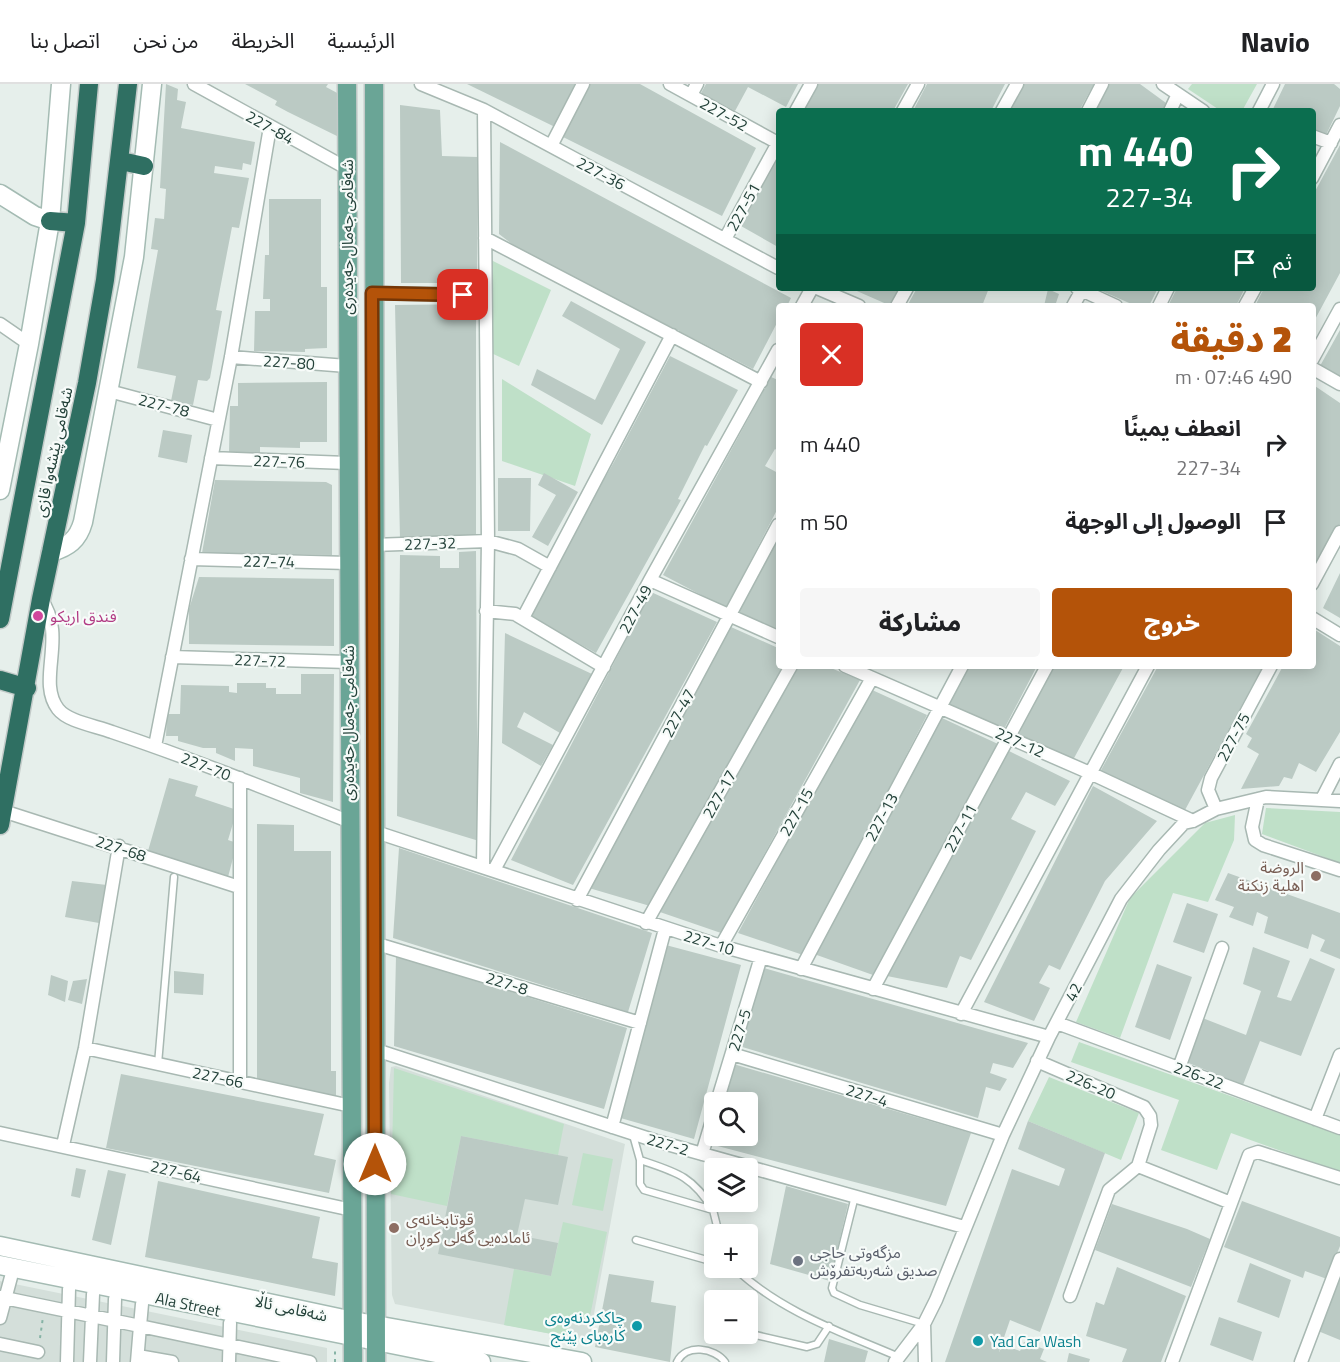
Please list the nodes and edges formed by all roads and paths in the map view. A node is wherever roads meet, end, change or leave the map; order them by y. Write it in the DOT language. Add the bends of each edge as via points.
graph roads {
  1 [pos="61,84"];
  2 [pos="88,84"];
  3 [pos="128,84"];
  4 [pos="152,84"];
  5 [pos="194,84"];
  6 [pos="347,84"];
  7 [pos="374,84"];
  8 [pos="421,84"];
  9 [pos="583,84"];
  10 [pos="670,84"];
  11 [pos="811,84"];
  12 [pos="918,84"];
  13 [pos="1017,84"];
  14 [pos="1102,84"];
  15 [pos="1163,84"];
  16 [pos="1273,84"];
  17 [pos="694,90"];
  18 [pos="1178,94"];
  19 [pos="798,108"];
  20 [pos="905,108"];
  21 [pos="1004,108"];
  22 [pos="1090,108"];
  23 [pos="1171,108"];
  24 [pos="1199,108"];
  25 [pos="1261,108"];
  26 [pos="484,110"];
  27 [pos="1340,125"];
  28 [pos="270,127"];
  29 [pos="1316,137"];
  30 [pos="776,142"];
  31 [pos="1331,143"];
  32 [pos="551,146"];
  33 [pos="776,147"];
  34 [pos="121,161"];
  35 [pos="144,166"];
  36 [pos="348,169"];
  37 [pos="1316,171"];
  38 [pos="0,194"];
  39 [pos="50,221"];
  40 [pos="76,223"];
  41 [pos="485,238"];
  42 [pos="725,239"];
  43 [pos="776,267"];
  44 [pos="824,291"];
  45 [pos="1084,291"];
  46 [pos="372,293"];
  47 [pos="485,295"];
  48 [pos="853,303"];
  49 [pos="1110,303"];
  50 [pos="1340,309"];
  51 [pos="0,324"];
  52 [pos="672,336"];
  53 [pos="30,344"];
  54 [pos="1316,353"];
  55 [pos="231,357"];
  56 [pos="775,363"];
  57 [pos="347,366"];
  58 [pos="1316,370"];
  59 [pos="761,382"];
  60 [pos="1340,384"];
  61 [pos="109,391"];
  62 [pos="219,420"];
  63 [pos="211,458"];
  64 [pos="347,463"];
  65 [pos="0,490"];
  66 [pos="776,529"];
  67 [pos="1340,532"];
  68 [pos="488,541"];
  69 [pos="373,545"];
  70 [pos="51,552"];
  71 [pos="191,559"];
  72 [pos="348,563"];
  73 [pos="550,567"];
  74 [pos="1316,577"];
  75 [pos="650,580"];
  76 [pos="41,599"];
  77 [pos="486,610"];
  78 [pos="348,614"];
  79 [pos="373,614"];
  80 [pos="730,616"];
  81 [pos="523,618"];
  82 [pos="0,619"];
  83 [pos="1316,620"];
  84 [pos="1340,635"];
  85 [pos="776,636"];
  86 [pos="172,657"];
  87 [pos="348,662"];
  88 [pos="604,667"];
  89 [pos="789,669"];
  90 [pos="852,669"];
  91 [pos="960,669"];
  92 [pos="1045,669"];
  93 [pos="1146,669"];
  94 [pos="1269,669"];
  95 [pos="872,678"];
  96 [pos="0,680"];
  97 [pos="27,688"];
  98 [pos="940,707"];
  99 [pos="1009,738"];
  100 [pos="155,746"];
  101 [pos="1340,764"];
  102 [pos="1090,773"];
  103 [pos="240,778"];
  104 [pos="1258,799"];
  105 [pos="1322,799"];
  106 [pos="1340,801"];
  107 [pos="1216,809"];
  108 [pos="2,818"];
  109 [pos="348,821"];
  110 [pos="1193,821"];
  111 [pos="373,831"];
  112 [pos="119,846"];
  113 [pos="488,868"];
  114 [pos="1340,870"];
  115 [pos="174,877"];
  116 [pos="239,887"];
  117 [pos="577,900"];
  118 [pos="646,923"];
  119 [pos="665,929"];
  120 [pos="374,944"];
  121 [pos="721,946"];
  122 [pos="1222,948"];
  123 [pos="761,957"];
  124 [pos="801,969"];
  125 [pos="873,989"];
  126 [pos="961,1014"];
  127 [pos="640,1023"];
  128 [pos="1057,1023"];
  129 [pos="1049,1037"];
  130 [pos="85,1048"];
  131 [pos="376,1050"];
  132 [pos="732,1054"];
  133 [pos="1340,1054"];
  134 [pos="1037,1061"];
  135 [pos="158,1064"];
  136 [pos="1179,1068"];
  137 [pos="240,1082"];
  138 [pos="720,1092"];
  139 [pos="351,1106"];
  140 [pos="1315,1119"];
  141 [pos="612,1127"];
  142 [pos="1340,1128"];
  143 [pos="0,1133"];
  144 [pos="632,1133"];
  145 [pos="1002,1135"];
  146 [pos="63,1145"];
  147 [pos="704,1146"];
  148 [pos="702,1154"];
  149 [pos="640,1160"];
  150 [pos="1138,1166"];
  151 [pos="1340,1178"];
  152 [pos="704,1195"];
  153 [pos="855,1196"];
  154 [pos="1231,1203"];
  155 [pos="704,1207"];
  156 [pos="352,1210"];
  157 [pos="964,1227"];
  158 [pos="636,1240"];
  159 [pos="0,1246"];
  160 [pos="704,1259"];
  161 [pos="1340,1259"];
  162 [pos="6,1271"];
  163 [pos="745,1278"];
  164 [pos="69,1289"];
  165 [pos="93,1294"];
  166 [pos="1071,1296"];
  167 [pos="2,1297"];
  168 [pos="115,1299"];
  169 [pos="142,1304"];
  170 [pos="43,1305"];
  171 [pos="68,1311"];
  172 [pos="92,1316"];
  173 [pos="0,1318"];
  174 [pos="114,1320"];
  175 [pos="230,1323"];
  176 [pos="375,1324"];
  177 [pos="924,1324"];
  178 [pos="140,1326"];
  179 [pos="829,1326"];
  180 [pos="353,1329"];
  181 [pos="758,1336"];
  182 [pos="376,1343"];
  183 [pos="0,1344"];
  184 [pos="230,1345"];
  185 [pos="38,1352"];
  186 [pos="138,1359"];
  187 [pos="898,1360"];
  188 [pos="67,1362"];
  189 [pos="90,1362"];
  190 [pos="113,1362"];
  191 [pos="172,1362"];
  192 [pos="229,1362"];
  193 [pos="310,1362"];
  194 [pos="353,1362"];
  195 [pos="375,1362"];
  196 [pos="481,1362"];
  197 [pos="582,1362"];
  198 [pos="677,1362"];
  199 [pos="725,1362"];
  200 [pos="925,1362"];
  201 [pos="1172,1362"];
  202 [pos="1301,1362"];
  1 -- 39 [label="main road"];
  2 -- 40 [label="highway, شەقامی پێشەوا قازی"];
  3 -- 34 [label="highway, شەقامی پێشەوا قازی"];
  4 -- 35 [label="main road"];
  5 -- 28 [label="street, 227-84"];
  6 -- 36 [label="main road, شەقامی جەمال حەیدەری"];
  7 -- 46 [label="main road, شەقامی جەمال حەیدەری"];
  8 -- 26 [label="street, 227-36"];
  9 -- 32 [label="street"];
  10 -- 17 [label="street, 227-52"];
  11 -- 19 [label="street"];
  12 -- 20 [label="street"];
  13 -- 21 [label="street"];
  14 -- 22 [label="street"];
  15 -- 18 [label="street"];
  16 -- 25 [label="street"];
  17 -- 30 [label="street, 227-52"];
  18 -- 23 [label="street"];
  18 -- 24 [label="street"];
  26 -- 32 [label="street, 227-36"];
  26 -- 41 [label="street"];
  27 -- 31 [label="street"];
  28 -- 36 [label="street, 227-84"];
  28 -- 55 [label="street"];
  29 -- 31 [label="street"];
  31 -- 37 [label="street"];
  32 -- 42 [label="street, 227-36"];
  33 -- 42 [label="street, 227-51"];
  34 -- 35 [label="highway"];
  34 -- 70 [label="highway, شەقامی پێشەوا قازی" via="89,372"];
  35 -- 61 [label="main road" via="132,269"];
  36 -- 57 [label="main road, شەقامی جەمال حەیدەری"];
  38 -- 39 [label="main road"];
  39 -- 40 [label="highway"];
  39 -- 53 [label="main road"];
  40 -- 82 [label="highway, شەقامی پێشەوا قازی"];
  41 -- 47 [label="street"];
  41 -- 52 [label="street"];
  42 -- 43 [label="street, 227-36"];
  44 -- 48 [label="street"];
  45 -- 49 [label="street"];
  46 -- 47 [label="street"];
  46 -- 69 [label="main road, شەقامی جەمال حەیدەری"];
  47 -- 68 [label="street"];
  50 -- 54 [label="street"];
  51 -- 53 [label="street"];
  52 -- 59 [label="street"];
  52 -- 73 [label="street"];
  53 -- 65 [label="main road"];
  55 -- 57 [label="street, 227-80"];
  55 -- 62 [label="street"];
  56 -- 59 [label="street, 227-49"];
  57 -- 64 [label="main road, شەقامی جەمال حەیدەری"];
  58 -- 60 [label="street"];
  59 -- 75 [label="street, 227-49"];
  61 -- 62 [label="street, 227-78"];
  61 -- 70 [label="main road" via="81,530 71,543"];
  62 -- 63 [label="street"];
  63 -- 64 [label="street, 227-76"];
  63 -- 71 [label="street"];
  64 -- 72 [label="main road, شەقامی جەمال حەیدەری"];
  66 -- 80 [label="street, 227-47"];
  67 -- 74 [label="street"];
  68 -- 69 [label="street, 227-32"];
  68 -- 73 [label="street, 227-32" via="518,549"];
  68 -- 77 [label="street"];
  69 -- 79 [label="main road, شەقامی جەمال حەیدەری"];
  70 -- 76 [label="highway, شەقامی پێشەوا قازی"];
  71 -- 72 [label="street, 227-74"];
  71 -- 86 [label="street"];
  72 -- 78 [label="main road, شەقامی جەمال حەیدەری"];
  73 -- 81 [label="street"];
  75 -- 80 [label="street"];
  75 -- 88 [label="street, 227-49"];
  76 -- 97 [label="highway, شەقامی پێشەوا قازی"];
  76 -- 100 [label="street, 227-70" via="53,624 51,696 63,715"];
  77 -- 81 [label="street"];
  77 -- 113 [label="street"];
  78 -- 79 [label="main road"];
  78 -- 87 [label="main road, شەقامی جەمال حەیدەری"];
  79 -- 111 [label="main road, شەقامی جەمال حەیدەری"];
  80 -- 85 [label="street"];
  80 -- 117 [label="street, 227-47"];
  81 -- 88 [label="street"];
  83 -- 84 [label="street"];
  86 -- 87 [label="street, 227-72"];
  86 -- 100 [label="street"];
  87 -- 109 [label="main road, شەقامی جەمال حەیدەری"];
  88 -- 113 [label="street, 227-49"];
  89 -- 118 [label="street, 227-17"];
  90 -- 95 [label="street, 227-12"];
  91 -- 98 [label="street, 227-13"];
  92 -- 99 [label="street, 227-11"];
  93 -- 102 [label="street"];
  94 -- 107 [label="street, 227-75" via="1211,778 1208,790"];
  95 -- 98 [label="street, 227-12"];
  95 -- 121 [label="street, 227-15"];
  96 -- 97 [label="highway"];
  97 -- 108 [label="highway, شەقامی پێشەوا قازی"];
  98 -- 99 [label="street, 227-12"];
  98 -- 124 [label="street, 227-13"];
  99 -- 102 [label="street, 227-12"];
  99 -- 125 [label="street, 227-11"];
  100 -- 103 [label="street, 227-70"];
  101 -- 105 [label="street"];
  102 -- 110 [label="street, 227-12"];
  102 -- 126 [label="street"];
  103 -- 109 [label="street, 227-70"];
  103 -- 116 [label="street"];
  104 -- 105 [label="street, 42"];
  104 -- 107 [label="street, 42"];
  104 -- 114 [label="street" via="1252,827 1255,840"];
  105 -- 106 [label="street, 42"];
  107 -- 110 [label="street, 42"];
  108 -- 112 [label="street, 227-68"];
  109 -- 139 [label="main road, شەقامی جەمال حەیدەری"];
  110 -- 128 [label="street, 42" via="1185,823 1159,849 1121,899"];
  111 -- 113 [label="street, 227-10"];
  111 -- 120 [label="main road, شەقامی جەمال حەیدەری"];
  112 -- 116 [label="street, 227-68"];
  112 -- 130 [label="street"];
  113 -- 117 [label="street, 227-10"];
  115 -- 135 [label="lane"];
  116 -- 137 [label="street"];
  117 -- 118 [label="street, 227-10"];
  118 -- 119 [label="street, 227-10"];
  119 -- 121 [label="street, 227-10"];
  119 -- 127 [label="street"];
  120 -- 127 [label="street, 227-8"];
  120 -- 131 [label="main road, شەقامی جەمال حەیدەری"];
  121 -- 123 [label="street, 227-10"];
  122 -- 136 [label="street"];
  123 -- 124 [label="street, 227-10"];
  123 -- 132 [label="street, 227-5"];
  124 -- 125 [label="street, 227-10"];
  125 -- 126 [label="street, 227-10"];
  126 -- 129 [label="street, 227-10"];
  127 -- 141 [label="street"];
  128 -- 129 [label="street, 42"];
  128 -- 136 [label="street, 226-22"];
  129 -- 134 [label="street, 42"];
  130 -- 135 [label="street, 227-66"];
  130 -- 146 [label="street"];
  131 -- 141 [label="street, 227-2"];
  131 -- 176 [label="main road, شەقامی جەمال حەیدەری"];
  132 -- 138 [label="street, 227-5"];
  132 -- 145 [label="street, 227-4"];
  133 -- 140 [label="street"];
  134 -- 145 [label="street, 42"];
  134 -- 150 [label="street, 226-20" via="1144,1107 1151,1125"];
  135 -- 137 [label="street, 227-66"];
  136 -- 140 [label="street, 226-22"];
  137 -- 139 [label="street, 227-66"];
  139 -- 156 [label="main road, شەقامی جەمال حەیدەری"];
  140 -- 142 [label="street, 226-22"];
  141 -- 144 [label="street, 227-2"];
  143 -- 146 [label="street, 227-64"];
  144 -- 148 [label="street, 227-2"];
  144 -- 149 [label="lane"];
  145 -- 157 [label="street, 42"];
  146 -- 156 [label="street, 227-64"];
  147 -- 148 [label="street"];
  148 -- 153 [label="street, 227-2"];
  149 -- 152 [label="lane" via="687,1177"];
  149 -- 155 [label="lane" via="640,1184 644,1190"];
  150 -- 154 [label="street"];
  150 -- 166 [label="street" via="1109,1190"];
  151 -- 154 [label="street" via="1255,1152 1248,1156"];
  153 -- 157 [label="street, 227-2"];
  153 -- 177 [label="lane" via="832,1288 834,1293"];
  154 -- 201 [label="street"];
  156 -- 180 [label="main road, شەقامی جەمال حەیدەری"];
  157 -- 177 [label="street, 42"];
  158 -- 160 [label="lane"];
  159 -- 180 [label="main road, شه‌قامی ئاڵا"];
  161 -- 202 [label="street"];
  162 -- 167 [label="street"];
  162 -- 180 [label="main road, Ala Street"];
  163 -- 179 [label="lane" via="757,1289"];
  164 -- 171 [label="street"];
  165 -- 172 [label="street"];
  167 -- 170 [label="street"];
  167 -- 173 [label="street"];
  168 -- 174 [label="street"];
  169 -- 178 [label="street"];
  170 -- 171 [label="street"];
  170 -- 185 [label="path"];
  171 -- 172 [label="street"];
  171 -- 188 [label="street"];
  172 -- 174 [label="street"];
  172 -- 189 [label="street"];
  174 -- 178 [label="street"];
  174 -- 190 [label="street"];
  175 -- 184 [label="street"];
  176 -- 180 [label="main road, شه‌قامی ئاڵا"];
  176 -- 182 [label="main road, شەقامی جەمال حەیدەری"];
  176 -- 197 [label="main road, شه‌قامی ئاڵا"];
  177 -- 187 [label="street"];
  177 -- 200 [label="street"];
  178 -- 184 [label="street"];
  178 -- 186 [label="street"];
  179 -- 181 [label="lane" via="817,1344 807,1347"];
  179 -- 187 [label="lane"];
  180 -- 182 [label="main road, Ala Street"];
  180 -- 194 [label="main road, شەقامی جەمال حەیدەری"];
  182 -- 195 [label="main road, شەقامی جەمال حەیدەری"];
  182 -- 196 [label="main road"];
  183 -- 185 [label="street"];
  184 -- 192 [label="street"];
  184 -- 193 [label="street"];
  186 -- 191 [label="street"];
  198 -- 199 [label="lane" via="686,1352 697,1350 719,1355"];
}
